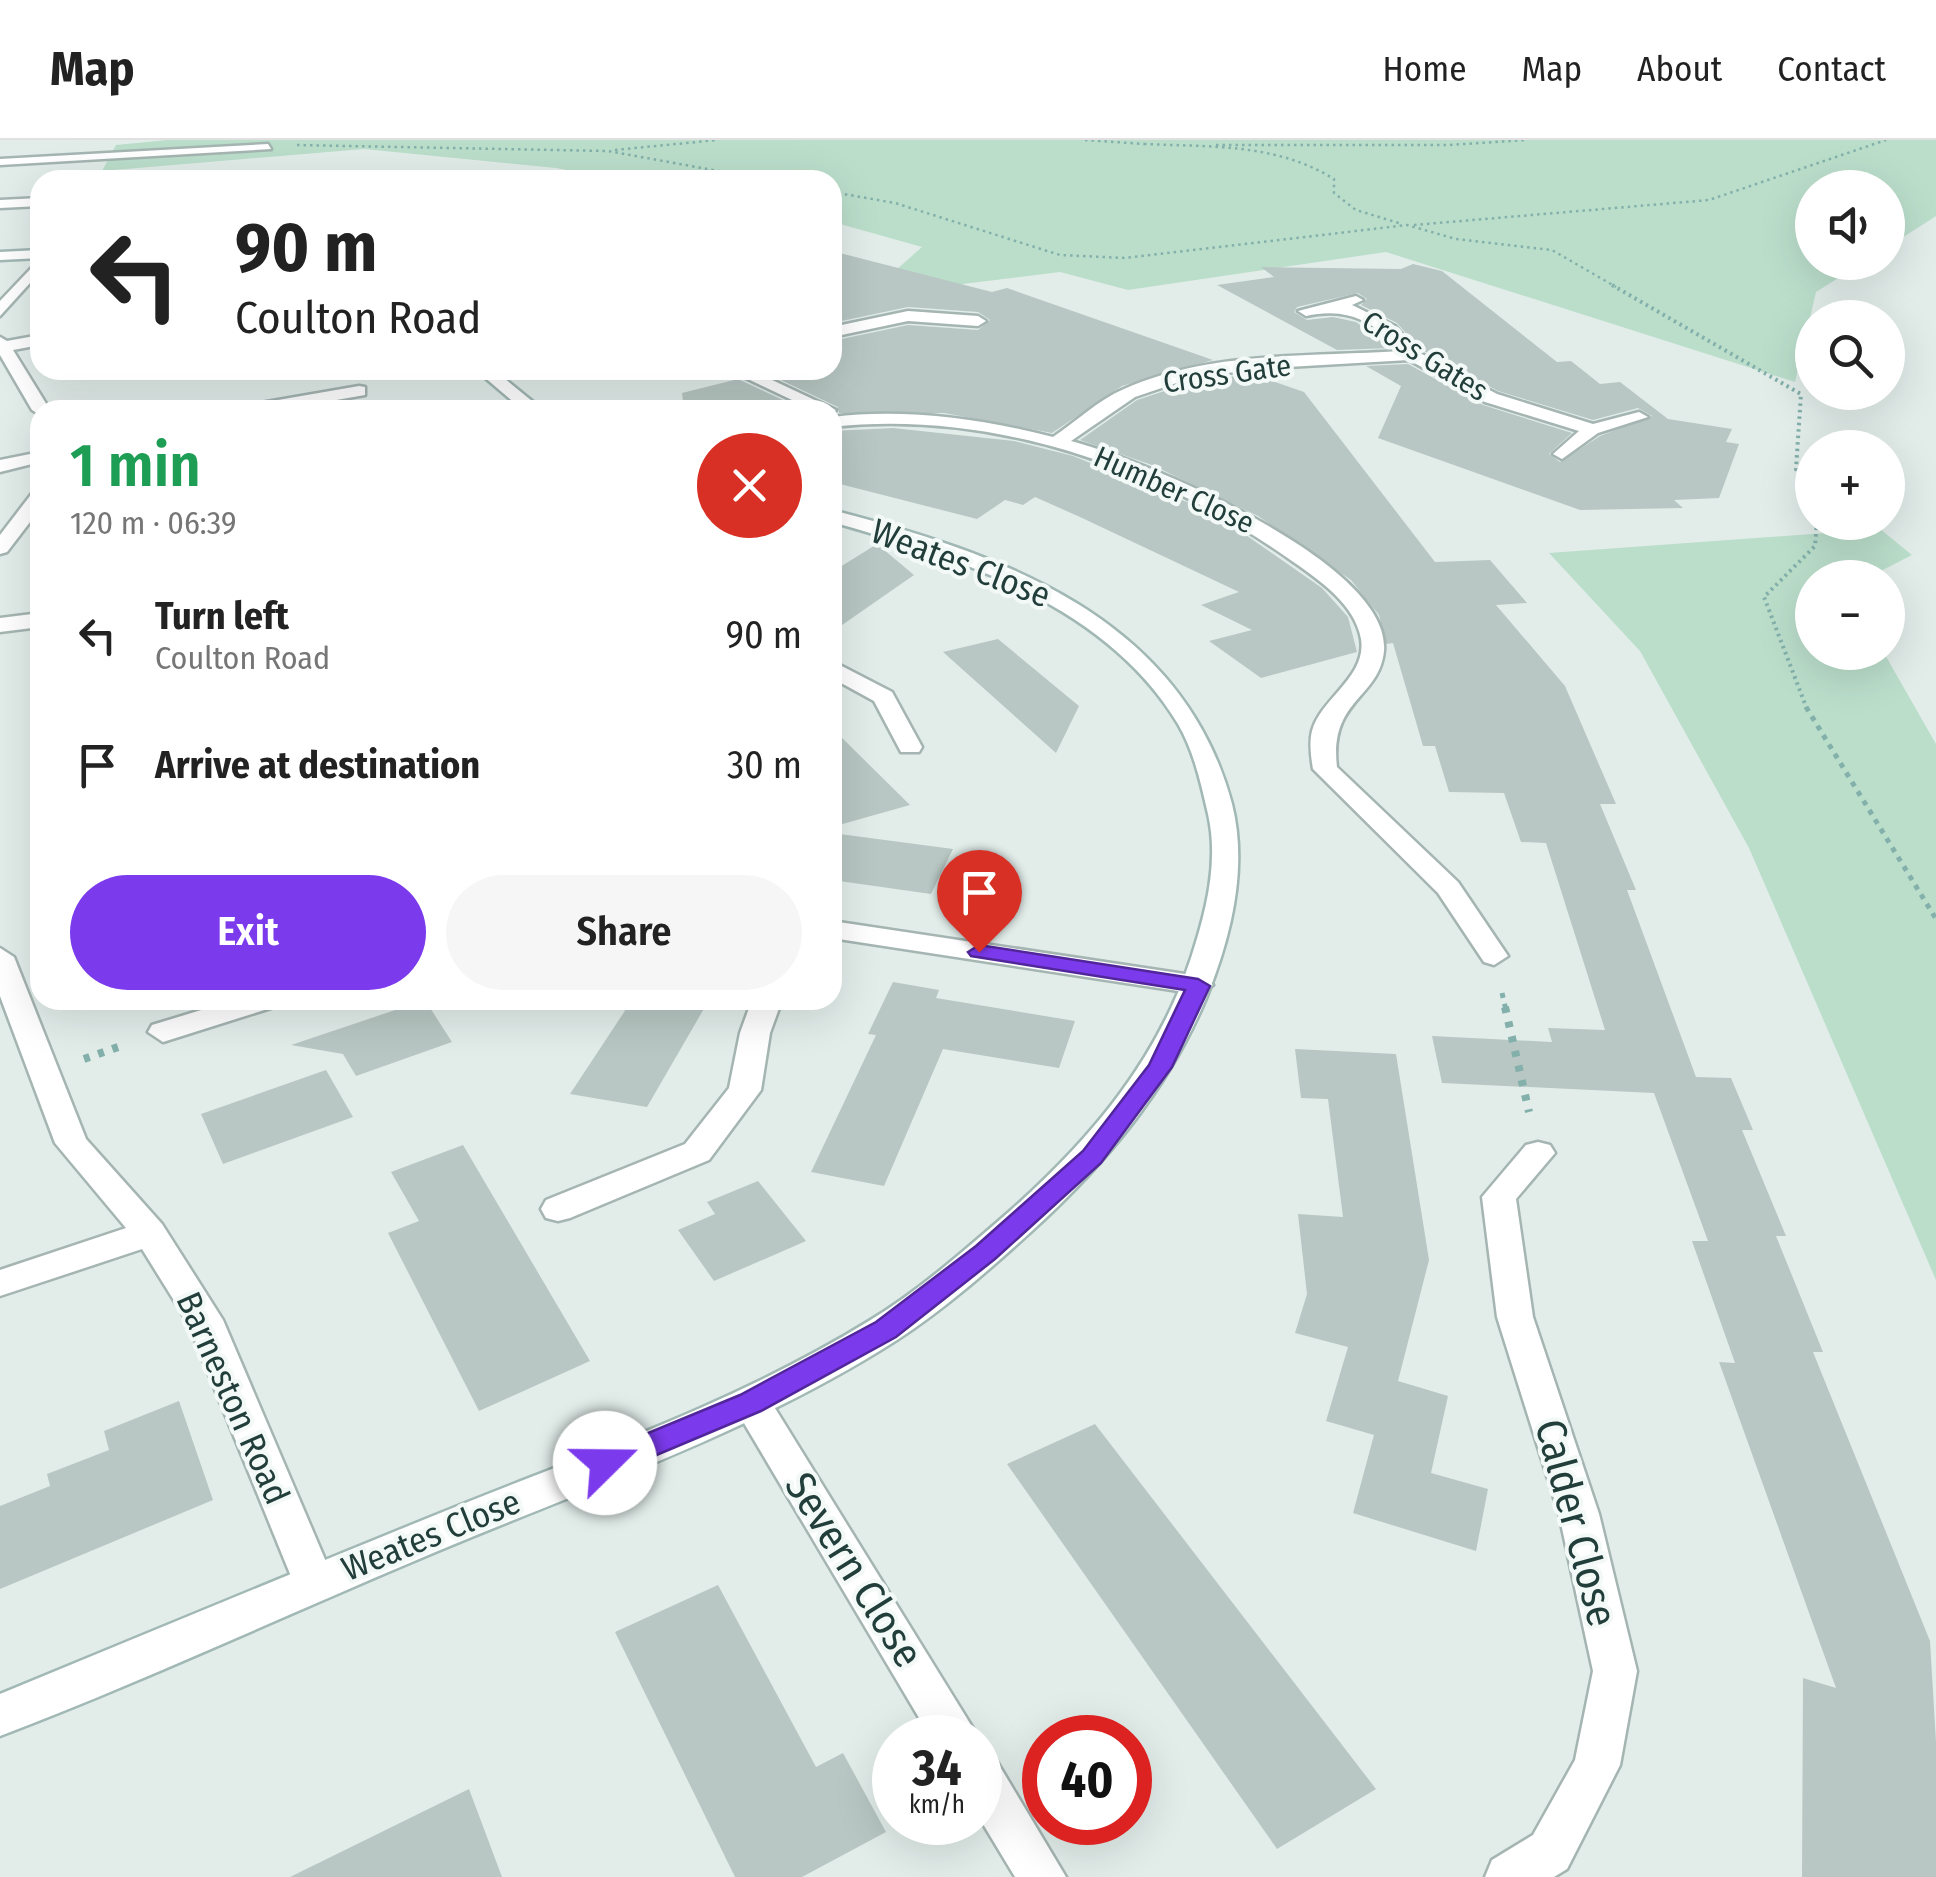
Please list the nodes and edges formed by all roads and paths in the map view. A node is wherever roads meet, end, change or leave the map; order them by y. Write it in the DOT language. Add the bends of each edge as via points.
graph roads {
  1 [pos="206,140"];
  2 [pos="717,140"];
  3 [pos="1085,140"];
  4 [pos="1526,140"];
  5 [pos="1886,140"];
  6 [pos="1144,144"];
  7 [pos="268,146"];
  8 [pos="608,150"];
  9 [pos="0,160"];
  10 [pos="715,170"];
  11 [pos="30,202"];
  12 [pos="0,204"];
  13 [pos="30,254"];
  14 [pos="0,256"];
  15 [pos="30,275"];
  16 [pos="1367,298"];
  17 [pos="1337,304"];
  18 [pos="1306,310"];
  19 [pos="0,311"];
  20 [pos="978,321"];
  21 [pos="842,330"];
  22 [pos="30,341"];
  23 [pos="2,344"];
  24 [pos="1412,356"];
  25 [pos="496,380"];
  26 [pos="759,380"];
  27 [pos="359,391"];
  28 [pos="35,400"];
  29 [pos="333,400"];
  30 [pos="522,400"];
  31 [pos="801,400"];
  32 [pos="842,417"];
  33 [pos="1640,417"];
  34 [pos="1592,429"];
  35 [pos="1059,441"];
  36 [pos="1562,454"];
  37 [pos="30,461"];
  38 [pos="0,466"];
  39 [pos="30,509"];
  40 [pos="842,519"];
  41 [pos="1816,540"];
  42 [pos="0,548"];
  43 [pos="30,621"];
  44 [pos="0,624"];
  45 [pos="842,674"];
  46 [pos="910,747"];
  47 [pos="1936,919"];
  48 [pos="842,931"];
  49 [pos="1494,956"];
  50 [pos="0,958"];
  51 [pos="1198,986"];
  52 [pos="234,1010"];
  53 [pos="763,1010"];
  54 [pos="163,1032"];
  55 [pos="44,1072"];
  56 [pos="1538,1152"];
  57 [pos="558,1209"];
  58 [pos="150,1232"];
  59 [pos="0,1283"];
  60 [pos="751,1403"];
  61 [pos="314,1583"];
  62 [pos="0,1715"];
  63 [pos="942,1715"];
  64 [pos="1002,1812"];
  65 [pos="1042,1877"];
  66 [pos="1509,1877"];
  1 -- 9 [label="lane"];
  2 -- 8 [label="path"];
  3 -- 6 [label="path"];
  4 -- 6 [label="path"];
  5 -- 6 [label="path" via="1710,200 1407,225 1356,210 1334,193 1334,179 1318,166"];
  7 -- 8 [label="path"];
  7 -- 9 [label="lane"];
  8 -- 10 [label="path"];
  11 -- 12 [label="street"];
  13 -- 14 [label="street"];
  15 -- 19 [label="street"];
  16 -- 17 [label="street"];
  17 -- 18 [label="street"];
  17 -- 24 [label="street, Cross Gates" via="1390,329"];
  20 -- 21 [label="street" via="944,311"];
  22 -- 23 [label="street"];
  23 -- 28 [label="street"];
  24 -- 34 [label="street, Cross Gates" via="1492,398"];
  24 -- 35 [label="street, Cross Gate" via="1261,366 1152,383"];
  25 -- 30 [label="street"];
  26 -- 31 [label="street"];
  27 -- 29 [label="street"];
  32 -- 35 [label="street, Humber Close"];
  33 -- 34 [label="street"];
  34 -- 36 [label="street"];
  35 -- 49 [label="street, Humber Close" via="1218,503 1343,590 1374,643 1366,670 1324,731 1325,769 1448,888"];
  37 -- 38 [label="street"];
  39 -- 42 [label="street"];
  40 -- 51 [label="street, Weates Close" via="1006,573 1109,633 1154,674 1190,723 1226,828 1222,898"];
  41 -- 47 [label="path" via="1764,597 1809,714"];
  43 -- 44 [label="street"];
  45 -- 46 [label="street" via="884,698"];
  48 -- 51 [label="street"];
  49 -- 56 [label="path"];
  50 -- 55 [label="street, Barneston Road"];
  51 -- 60 [label="street, Weates Close" via="1160,1067 1092,1157 886,1330"];
  52 -- 54 [label="street"];
  53 -- 57 [label="street" via="745,1090 697,1152"];
  54 -- 55 [label="path"];
  55 -- 58 [label="street, Barneston Road" via="72,1143"];
  56 -- 66 [label="street, Calder Close" via="1499,1198 1515,1317 1579,1514 1615,1671 1598,1766 1550,1852"];
  58 -- 59 [label="street"];
  58 -- 61 [label="street, Barneston Road" via="205,1320"];
  60 -- 61 [label="street, Weates Close"];
  60 -- 63 [label="street, Severn Close"];
  61 -- 62 [label="street, Weates Close"];
  64 -- 65 [label="street"];
}
